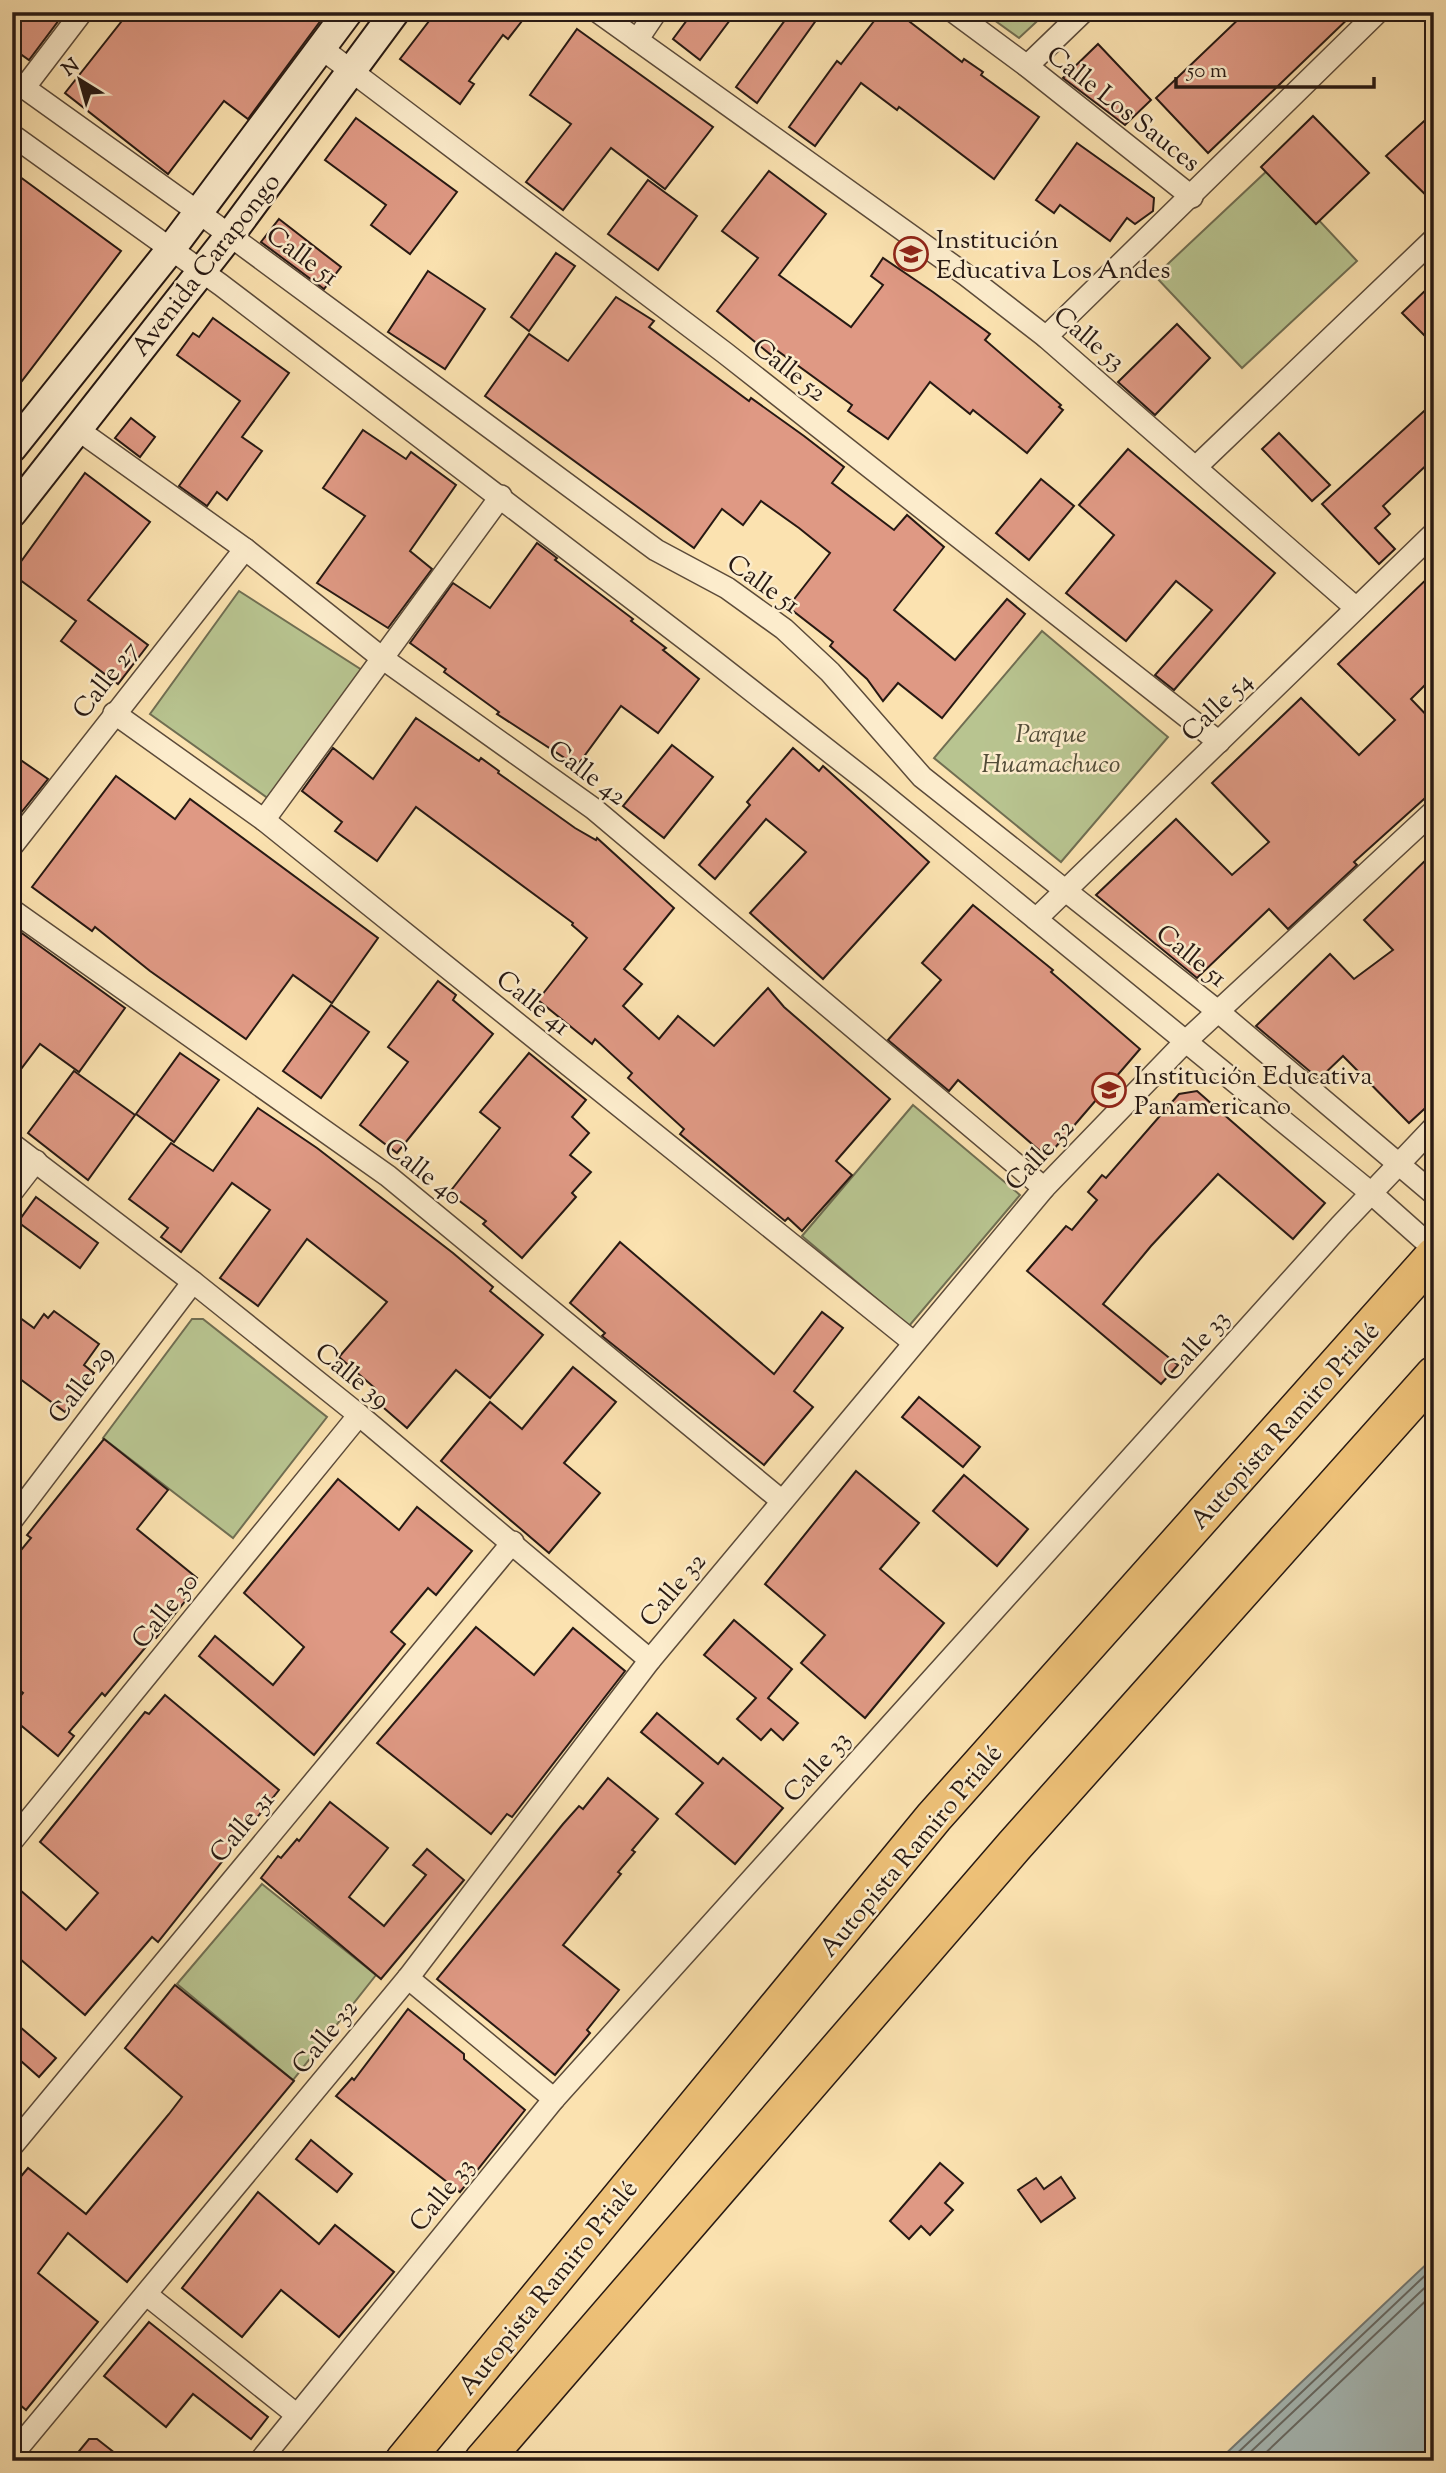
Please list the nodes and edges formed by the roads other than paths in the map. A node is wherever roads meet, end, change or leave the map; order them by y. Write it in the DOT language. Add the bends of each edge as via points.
graph roads {
  1 [pos="82,12"];
  2 [pos="348,12"];
  3 [pos="395,12"];
  4 [pos="598,12"];
  5 [pos="656,12"];
  6 [pos="954,12"];
  7 [pos="1083,12"];
  8 [pos="1378,12"];
  9 [pos="637,40"];
  10 [pos="321,48"];
  11 [pos="1027,66"];
  12 [pos="352,69"];
  13 [pos="18,83"];
  14 [pos="12,135"];
  15 [pos="1192,197"];
  16 [pos="198,212"];
  17 [pos="230,235"];
  18 [pos="1434,239"];
  19 [pos="171,249"];
  20 [pos="202,270"];
  21 [pos="1046,337"];
  22 [pos="77,429"];
  23 [pos="12,448"];
  24 [pos="1196,467"];
  25 [pos="501,496"];
  26 [pos="12,513"];
  27 [pos="1434,533"];
  28 [pos="245,549"];
  29 [pos="1356,608"];
  30 [pos="383,658"];
  31 [pos="114,712"];
  32 [pos="1219,742"];
  33 [pos="1434,811"];
  34 [pos="264,820"];
  35 [pos="12,846"];
  36 [pos="1066,889"];
  37 [pos="12,910"];
  38 [pos="1036,919"];
  39 [pos="1220,1013"];
  40 [pos="1186,1041"];
  41 [pos="1434,1128"];
  42 [pos="12,1144"];
  43 [pos="36,1161"];
  44 [pos="1399,1164"];
  45 [pos="1044,1188"];
  46 [pos="12,1192"];
  47 [pos="1371,1193"];
  48 [pos="1434,1194"];
  49 [pos="1434,1249"];
  50 [pos="1434,1256"];
  51 [pos="193,1282"];
  52 [pos="913,1342"];
  53 [pos="1434,1375"];
  54 [pos="359,1415"];
  55 [pos="782,1501"];
  56 [pos="12,1520"];
  57 [pos="513,1542"];
  58 [pos="650,1660"];
  59 [pos="12,1840"];
  60 [pos="408,1978"];
  61 [pos="554,2099"];
  62 [pos="12,2146"];
  63 [pos="147,2295"];
  64 [pos="297,2415"];
  65 [pos="20,2430"];
  66 [pos="12,2455"];
  67 [pos="260,2461"];
  68 [pos="404,2461"];
  69 [pos="483,2461"];
  1 -- 13 [label="street"];
  2 -- 10 [label="street, Avenida Carapongo"];
  3 -- 12 [label="street, Avenida Carapongo"];
  4 -- 9 [label="street, Calle 53"];
  5 -- 9 [label="street"];
  6 -- 11 [label="street, Calle Los Sauces"];
  7 -- 11 [label="street"];
  8 -- 15 [label="street"];
  9 -- 21 [label="street, Calle 53"];
  10 -- 12 [label="street, Calle 52"];
  10 -- 16 [label="street, Avenida Carapongo"];
  11 -- 15 [label="street, Calle Los Sauces"];
  12 -- 17 [label="street, Avenida Carapongo"];
  12 -- 32 [label="street, Calle 52" via="725,353"];
  13 -- 16 [label="street, Calle 51"];
  14 -- 19 [label="street"];
  15 -- 21 [label="street"];
  16 -- 17 [label="street, Calle 51"];
  16 -- 19 [label="street, Avenida Carapongo"];
  17 -- 20 [label="street, Avenida Carapongo"];
  17 -- 36 [label="street, Calle 51" via="656,550 727,588 784,629 830,672 922,777"];
  18 -- 24 [label="street"];
  19 -- 20 [label="street"];
  19 -- 23 [label="street, Avenida Carapongo"];
  20 -- 22 [label="street, Avenida Carapongo"];
  20 -- 25 [label="street"];
  21 -- 24 [label="street, Calle 53"];
  22 -- 26 [label="street, Avenida Carapongo"];
  22 -- 28 [label="street, Calle 42"];
  24 -- 29 [label="street, Calle 53"];
  25 -- 30 [label="street"];
  25 -- 38 [label="street"];
  27 -- 29 [label="street, Calle 54"];
  28 -- 30 [label="street, Calle 42"];
  28 -- 31 [label="street, Calle 27"];
  29 -- 32 [label="street, Calle 54"];
  30 -- 34 [label="street"];
  30 -- 45 [label="street, Calle 42" via="594,809"];
  31 -- 34 [label="street, Calle 41"];
  31 -- 35 [label="street, Calle 27"];
  32 -- 36 [label="street, Calle 54"];
  33 -- 39 [label="street, Calle 32"];
  34 -- 52 [label="street, Calle 41"];
  36 -- 38 [label="street, Calle 54"];
  36 -- 39 [label="street, Calle 51"];
  37 -- 55 [label="street, Calle 40" via="388,1176"];
  38 -- 40 [label="street"];
  39 -- 40 [label="street, Calle 32"];
  39 -- 44 [label="street, Calle 51"];
  40 -- 45 [label="street, Calle 32"];
  40 -- 47 [label="street"];
  41 -- 44 [label="street, Calle 33"];
  42 -- 43 [label="street, Calle 39"];
  43 -- 46 [label="street"];
  43 -- 51 [label="street, Calle 39"];
  44 -- 47 [label="street, Calle 33"];
  44 -- 48 [label="street, Calle 51"];
  45 -- 52 [label="street, Calle 32"];
  47 -- 49 [label="street"];
  47 -- 61 [label="street, Calle 33"];
  50 -- 68 [label="highway, Autopista Ramiro Prialé" via="934,1817"];
  51 -- 54 [label="street, Calle 39"];
  51 -- 56 [label="street, Calle 29"];
  52 -- 55 [label="street, Calle 32"];
  53 -- 69 [label="highway" via="1014,1846"];
  54 -- 57 [label="street, Calle 39"];
  54 -- 59 [label="street, Calle 30"];
  55 -- 58 [label="street, Calle 32"];
  57 -- 58 [label="street, Calle 39"];
  57 -- 62 [label="street, Calle 31"];
  58 -- 60 [label="street, Calle 32"];
  60 -- 61 [label="street"];
  60 -- 63 [label="street, Calle 32"];
  61 -- 64 [label="street, Calle 33"];
  63 -- 64 [label="street"];
  63 -- 65 [label="street, Calle 32"];
  64 -- 67 [label="street, Calle 33"];
  65 -- 66 [label="street, Calle 32"];
}
